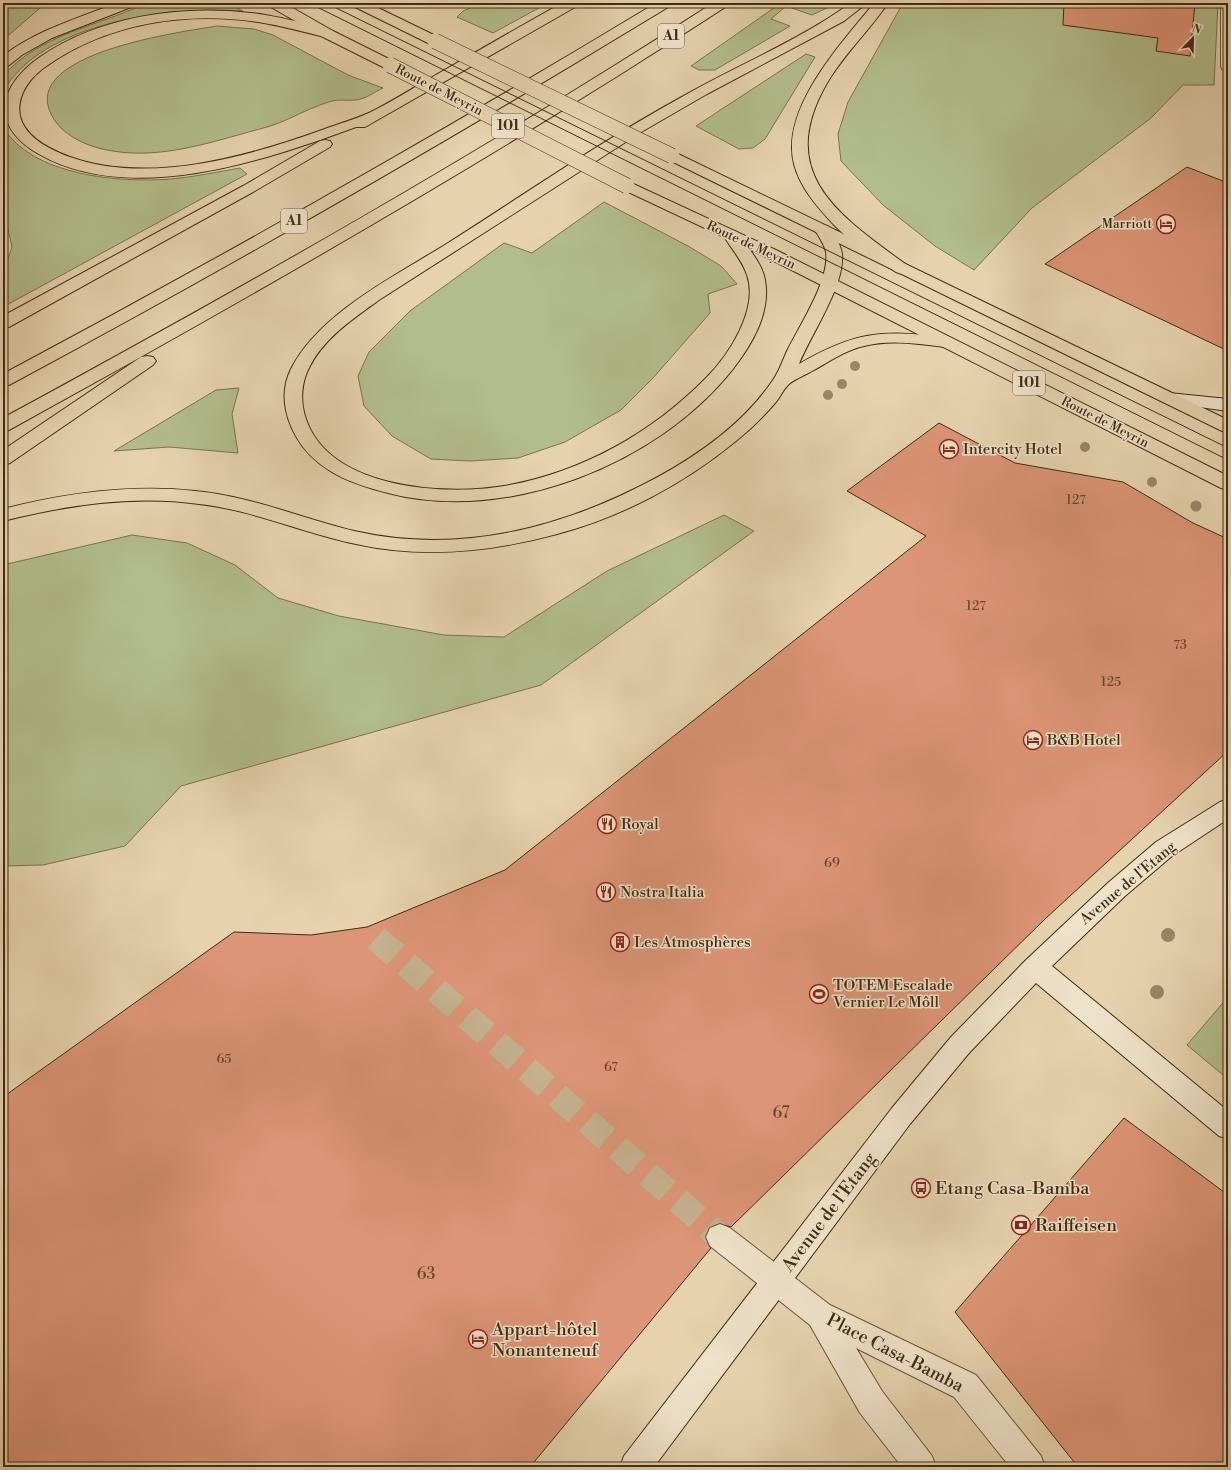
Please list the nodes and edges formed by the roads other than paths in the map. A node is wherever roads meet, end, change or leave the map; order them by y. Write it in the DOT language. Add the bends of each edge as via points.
graph roads {
  1 [pos="130,3"];
  2 [pos="274,3"];
  3 [pos="358,3"];
  4 [pos="572,3"];
  5 [pos="665,3"];
  6 [pos="722,3"];
  7 [pos="860,3"];
  8 [pos="881,3"];
  9 [pos="1228,3"];
  10 [pos="328,34"];
  11 [pos="3,63"];
  12 [pos="1228,66"];
  13 [pos="373,116"];
  14 [pos="823,230"];
  15 [pos="731,235"];
  16 [pos="902,269"];
  17 [pos="278,272"];
  18 [pos="829,283"];
  19 [pos="3,323"];
  20 [pos="945,342"];
  21 [pos="3,381"];
  22 [pos="782,381"];
  23 [pos="1169,398"];
  24 [pos="1228,405"];
  25 [pos="3,426"];
  26 [pos="1228,427"];
  27 [pos="3,459"];
  28 [pos="1228,484"];
  29 [pos="3,515"];
  30 [pos="1228,808"];
  31 [pos="1035,967"];
  32 [pos="1228,1127"];
  33 [pos="720,1237"];
  34 [pos="776,1282"];
  35 [pos="820,1315"];
  36 [pos="635,1467"];
  37 [pos="921,1467"];
  38 [pos="1030,1467"];
  1 -- 11 [label="main road" via="44,37 26,46"];
  2 -- 10 [label="main road, Route de Meyrin / 101"];
  3 -- 14 [label="main road, bridge"];
  4 -- 13 [label="main road"];
  5 -- 21 [label="main road, A1" via="333,200"];
  6 -- 17 [label="main road, A1" via="478,156"];
  7 -- 15 [label="main road" via="816,31 663,113 348,316 324,336 300,368 293,399 297,422 312,446 347,473 381,486 417,494 492,494 539,485 586,469 639,442 666,424 694,402 732,358 750,328 758,301 757,278"];
  8 -- 16 [label="main road" via="812,96 803,115 798,145 803,171 814,193 827,209 842,224"];
  9 -- 12 [label="street"];
  10 -- 13 [label="main road" via="276,21 235,15 196,15 114,28 69,45 34,68 17,88 13,116 16,126 26,138 43,151 59,158 108,171 162,173 202,169 252,159"];
  10 -- 15 [label="main road, Route de Meyrin / 101, bridge" via="627,186"];
  13 -- 19 [label="main road" via="248,189"];
  14 -- 16 [label="main road"];
  14 -- 18 [label="main road" via="834,254"];
  15 -- 18 [label="main road, Route de Meyrin / 101"];
  16 -- 23 [label="main road"];
  17 -- 25 [label="main road, A1"];
  17 -- 27 [label="main road"];
  18 -- 20 [label="main road, Route de Meyrin / 101"];
  18 -- 22 [label="main road"];
  20 -- 22 [label="main road" via="893,337 862,340 842,348"];
  20 -- 28 [label="main road, Route de Meyrin / 101"];
  22 -- 29 [label="main road" via="765,403 725,440 690,466 656,486 626,502 575,522 498,543 453,547 384,543 330,531 223,501 153,494 68,500"];
  23 -- 24 [label="street"];
  23 -- 26 [label="main road"];
  30 -- 31 [label="street, Avenue de l'Etang" via="1164,849 1117,889"];
  31 -- 32 [label="street"];
  31 -- 34 [label="street, Avenue de l'Etang" via="960,1044 901,1116"];
  33 -- 34 [label="street, Place Casa-Bamba"];
  34 -- 35 [label="street, Place Casa-Bamba"];
  34 -- 36 [label="street, Avenue de l'Etang"];
  35 -- 37 [label="street, Place Casa-Bamba" via="871,1402"];
  35 -- 38 [label="street, Place Casa-Bamba" via="965,1386"];
}
